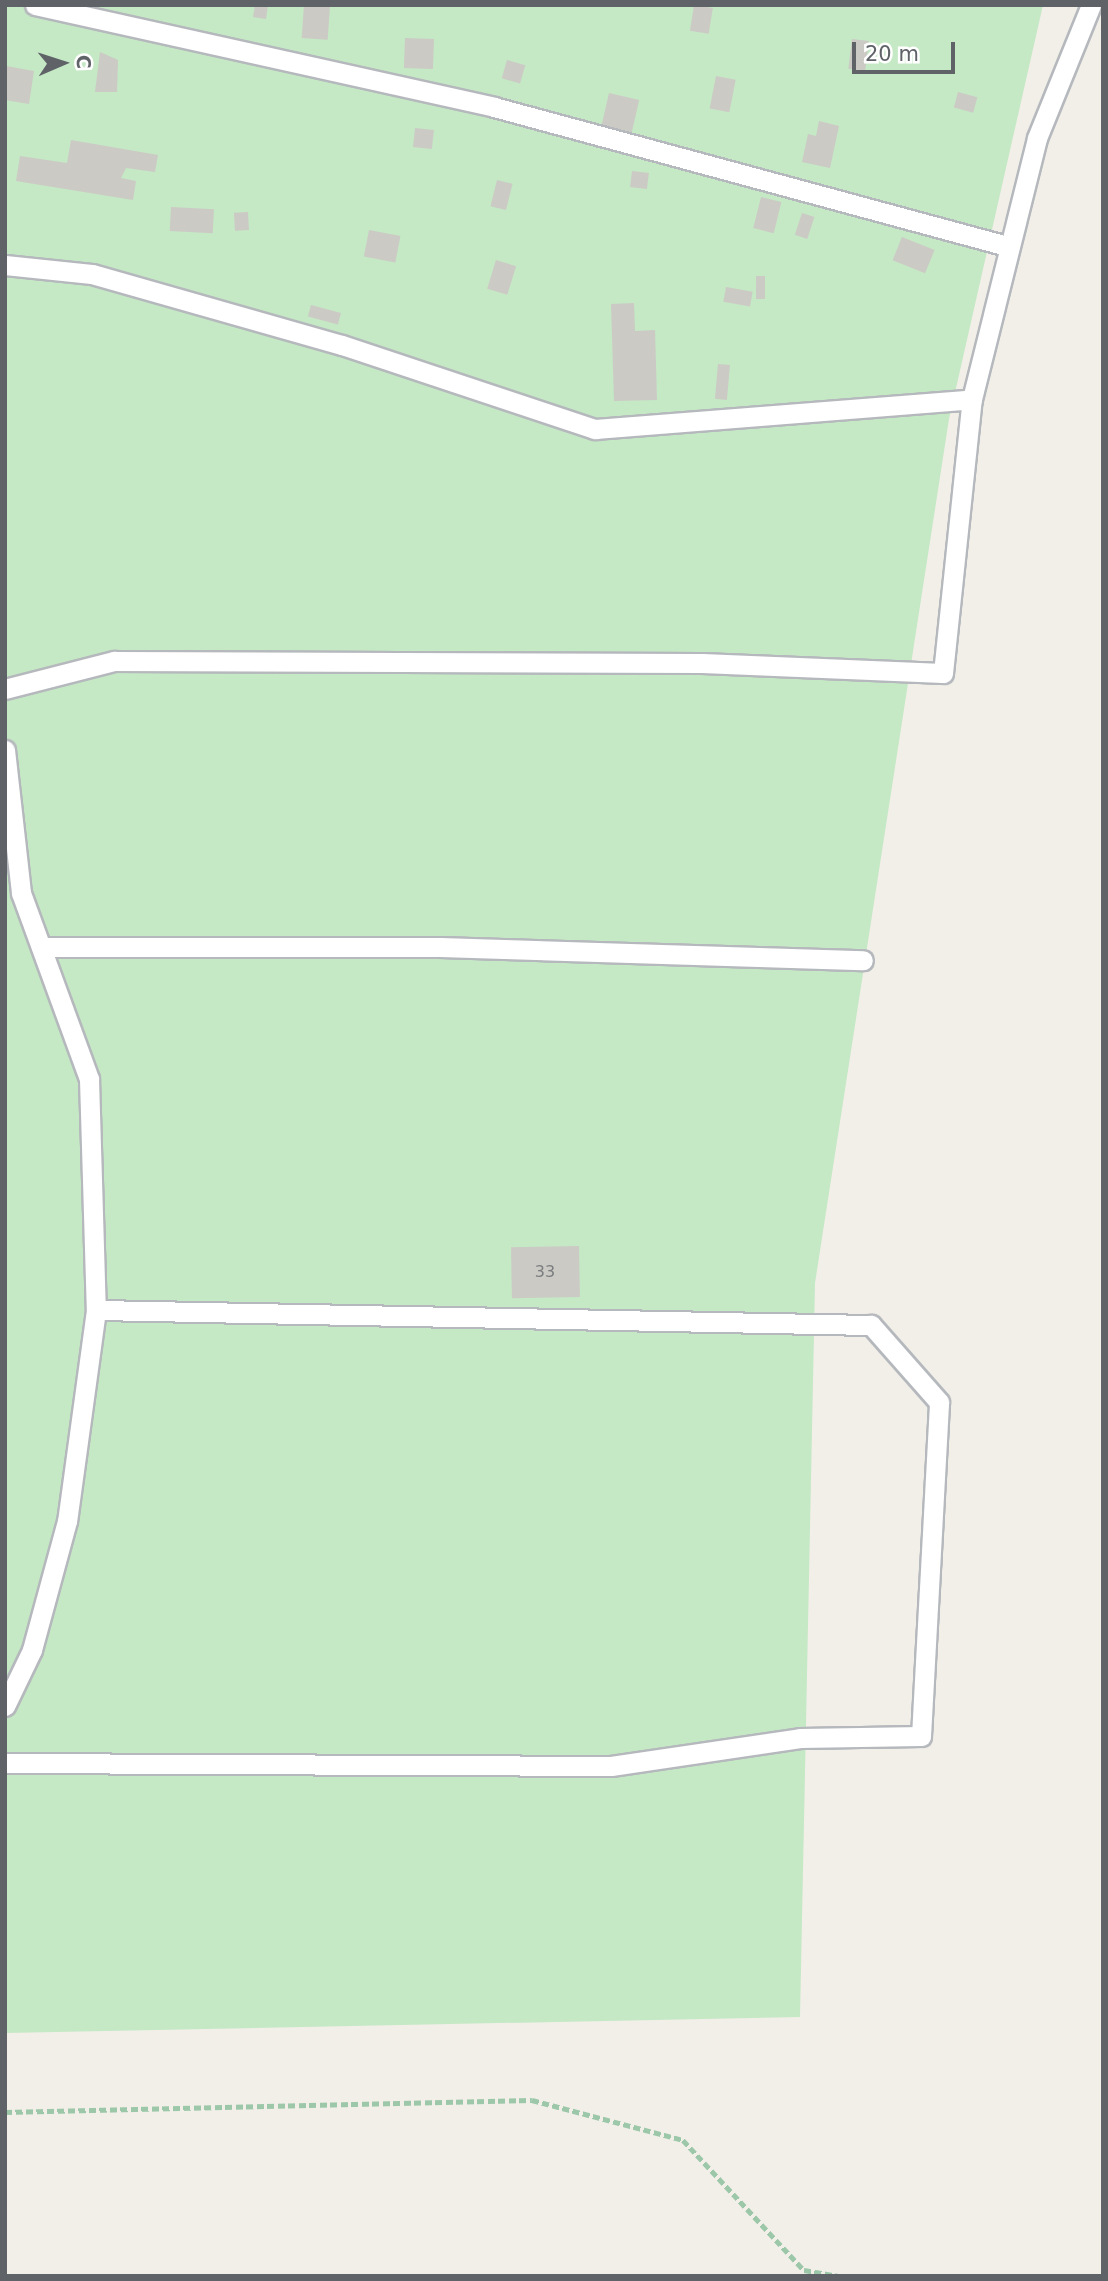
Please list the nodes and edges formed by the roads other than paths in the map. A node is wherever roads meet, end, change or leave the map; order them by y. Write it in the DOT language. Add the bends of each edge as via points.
graph roads {
  1 [pos="35,5"];
  2 [pos="1091,5"];
  3 [pos="1007,247"];
  4 [pos="5,265"];
  5 [pos="972,399"];
  6 [pos="5,689"];
  7 [pos="5,750"];
  8 [pos="41,947"];
  9 [pos="863,960"];
  10 [pos="96,1310"];
  11 [pos="5,1706"];
  12 [pos="5,1763"];
  1 -- 3 [label="lane" via="494,107"];
  2 -- 3 [label="lane" via="1037,138"];
  3 -- 5 [label="lane"];
  4 -- 5 [label="lane" via="92,274 342,345 595,429"];
  5 -- 6 [label="lane" via="943,673 702,663 114,660"];
  7 -- 8 [label="lane" via="21,893"];
  8 -- 9 [label="lane" via="440,947"];
  8 -- 10 [label="lane" via="89,1079"];
  10 -- 11 [label="lane" via="67,1521 32,1650"];
  10 -- 12 [label="lane" via="871,1325 939,1402 920,1736 800,1738 611,1766"];
}
